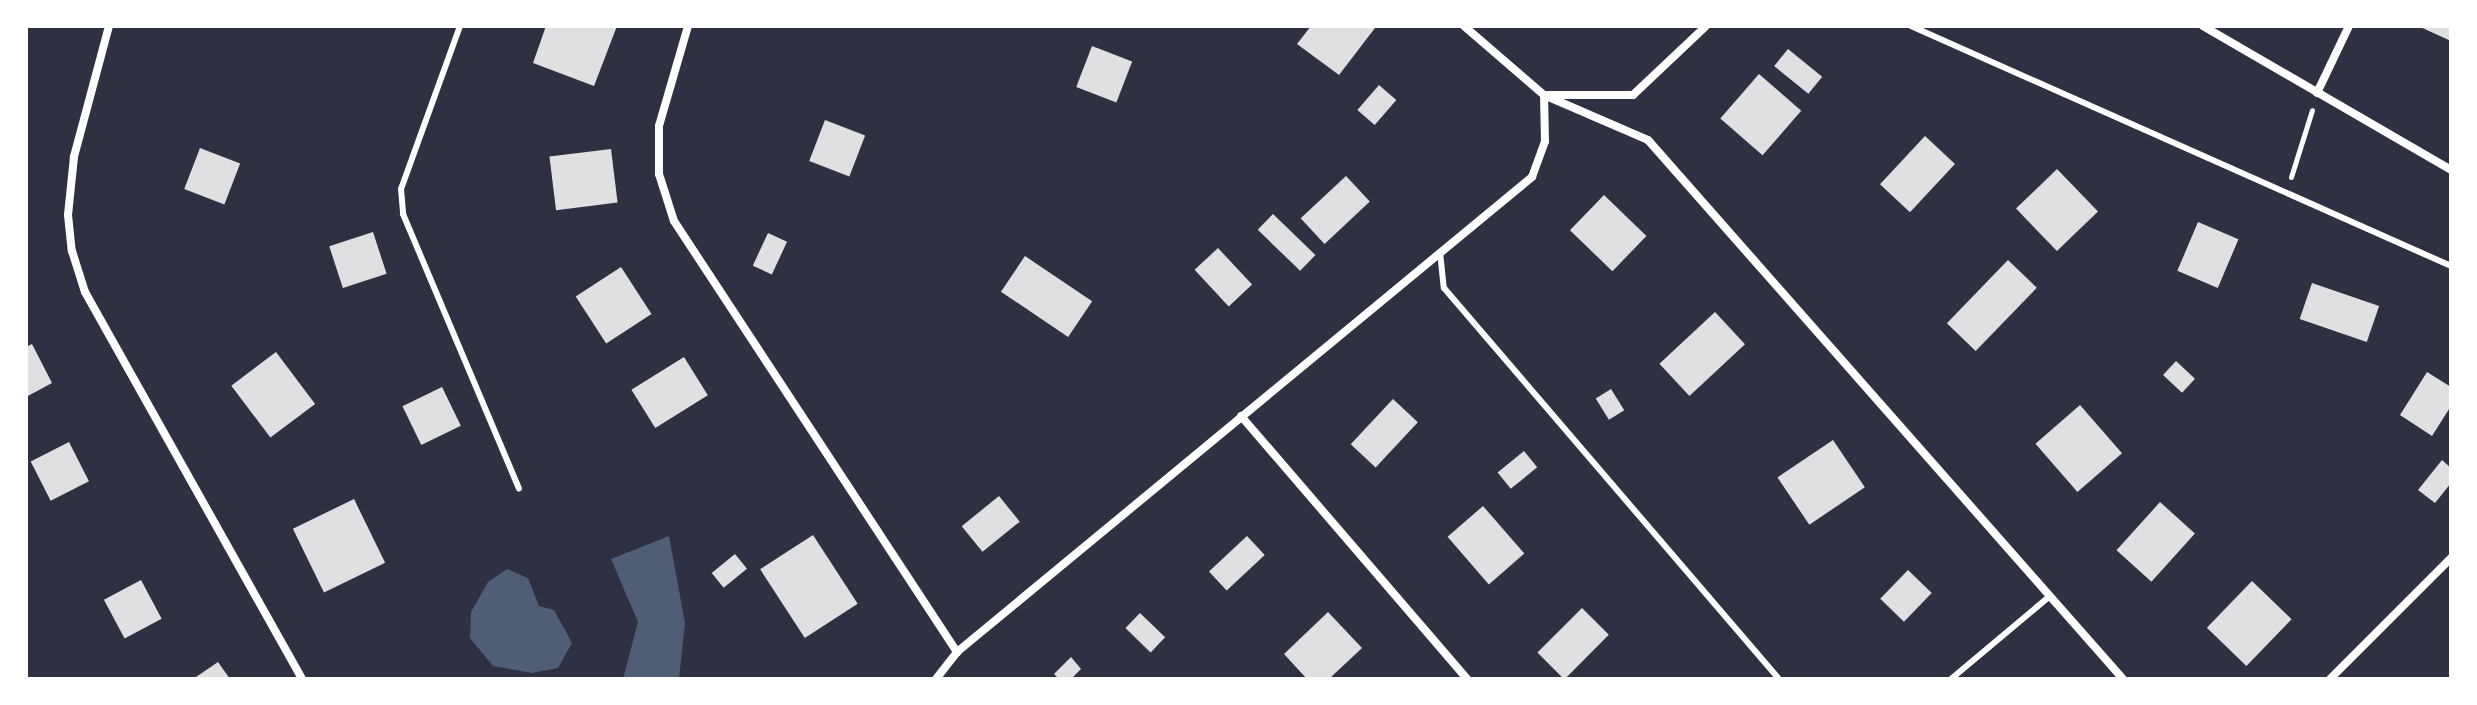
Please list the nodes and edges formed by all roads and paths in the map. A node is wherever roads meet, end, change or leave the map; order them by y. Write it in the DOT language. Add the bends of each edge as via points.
graph roads {
  1 [pos="109,26"];
  2 [pos="460,26"];
  3 [pos="688,26"];
  4 [pos="1464,26"];
  5 [pos="1706,26"];
  6 [pos="1911,26"];
  7 [pos="2203,26"];
  8 [pos="2349,26"];
  9 [pos="2317,93"];
  10 [pos="1544,95"];
  11 [pos="2451,170"];
  12 [pos="2287,192"];
  13 [pos="1440,252"];
  14 [pos="2451,266"];
  15 [pos="1241,416"];
  16 [pos="519,489"];
  17 [pos="2451,558"];
  18 [pos="2050,596"];
  19 [pos="957,652"];
  20 [pos="302,679"];
  21 [pos="936,679"];
  22 [pos="1467,679"];
  23 [pos="1779,679"];
  24 [pos="1951,679"];
  25 [pos="2123,679"];
  26 [pos="2330,679"];
  1 -- 20 [label="street" via="74,157 68,215 72,251 85,292"];
  2 -- 16 [label="lane" via="401,189 403,214"];
  3 -- 19 [label="street" via="659,126 659,174 674,221"];
  4 -- 10 [label="street"];
  5 -- 10 [label="street" via="1633,95"];
  6 -- 12 [label="lane"];
  7 -- 9 [label="street"];
  8 -- 9 [label="street"];
  9 -- 11 [label="street"];
  9 -- 12 [label="path"];
  10 -- 13 [label="street" via="1545,141 1532,177"];
  10 -- 18 [label="street" via="1648,140"];
  12 -- 14 [label="lane"];
  13 -- 15 [label="street"];
  13 -- 23 [label="lane" via="1444,288"];
  15 -- 19 [label="street"];
  15 -- 22 [label="street"];
  17 -- 26 [label="street"];
  18 -- 24 [label="lane"];
  18 -- 25 [label="street"];
  19 -- 21 [label="street"];
}
